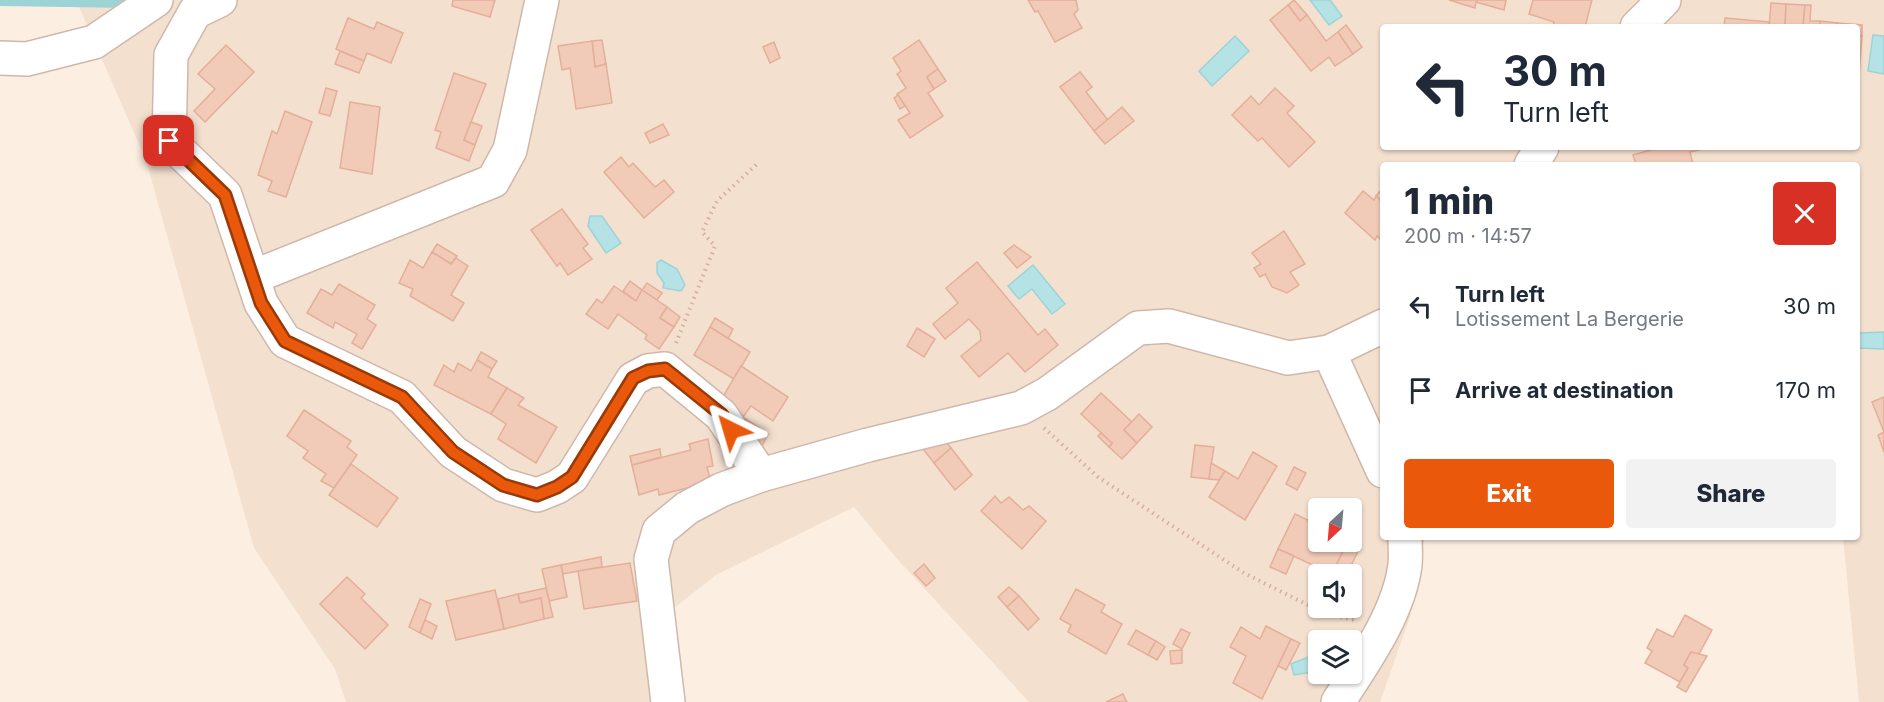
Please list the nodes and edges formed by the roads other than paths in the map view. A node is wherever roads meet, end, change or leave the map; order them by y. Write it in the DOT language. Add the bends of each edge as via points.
graph roads {
  1 [pos="156,0"];
  2 [pos="220,0"];
  3 [pos="542,0"];
  4 [pos="1664,0"];
  5 [pos="1640,24"];
  6 [pos="0,58"];
  7 [pos="253,277"];
  8 [pos="1380,327"];
  9 [pos="1329,352"];
  10 [pos="1380,464"];
  11 [pos="761,475"];
  12 [pos="1404,540"];
  13 [pos="668,702"];
  14 [pos="1338,702"];
  1 -- 6 [label="street" via="93,42 27,58"];
  2 -- 7 [label="street" via="195,12 171,55 169,141 225,195"];
  3 -- 7 [label="street" via="510,150 493,181"];
  4 -- 5 [label="street"];
  7 -- 11 [label="street" via="261,303 285,341 402,397 453,452 503,485 537,495 572,477 633,378 665,369 722,415"];
  8 -- 9 [label="street"];
  9 -- 10 [label="street"];
  9 -- 11 [label="street" via="1288,358 1169,327 1138,328 1047,394 1021,408"];
  11 -- 13 [label="street" via="687,508 659,531 651,559"];
  12 -- 14 [label="street" via="1405,565 1396,598"];
}
